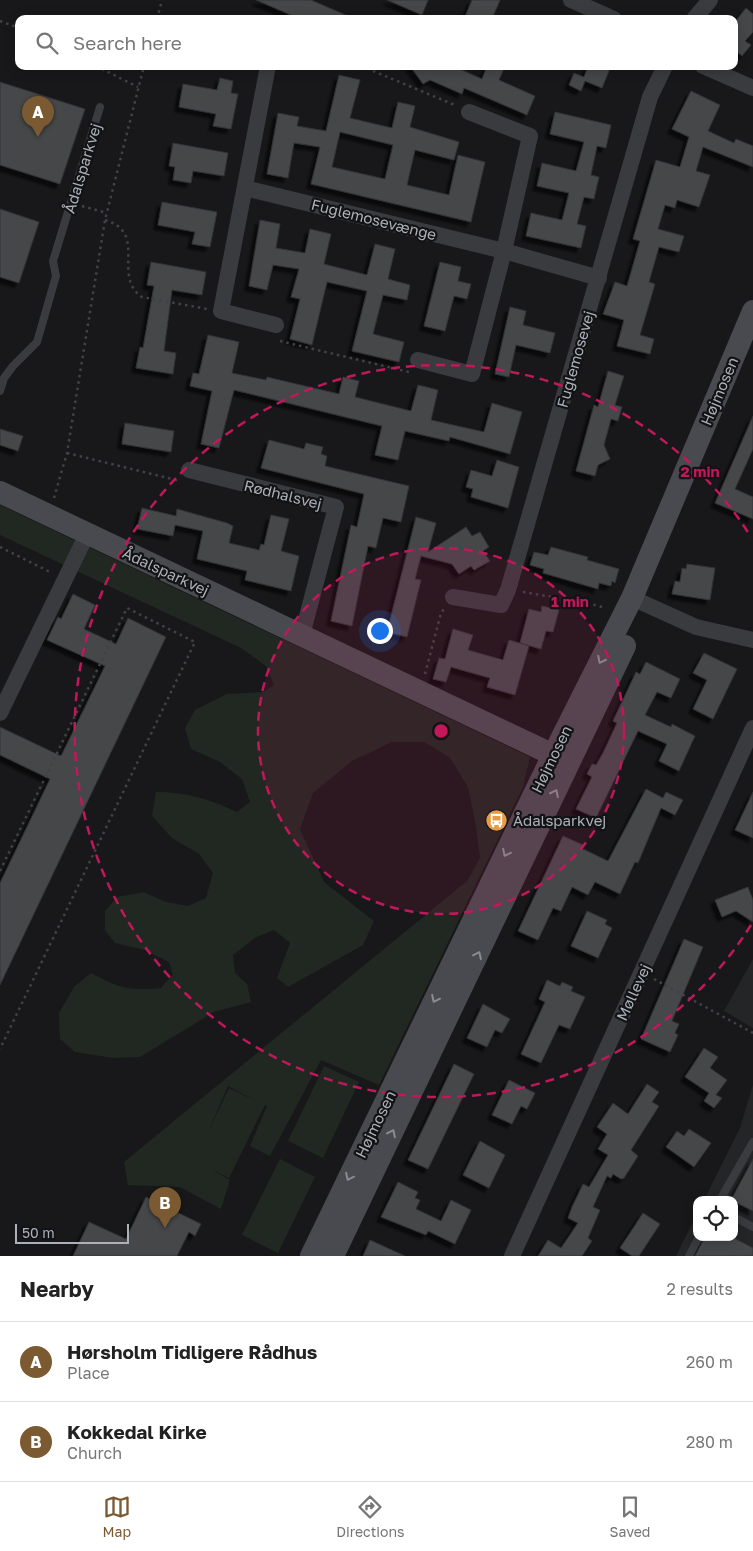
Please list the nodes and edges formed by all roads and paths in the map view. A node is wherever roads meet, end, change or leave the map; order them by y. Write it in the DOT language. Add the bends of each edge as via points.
graph roads {
  1 [pos="162,0"];
  2 [pos="571,0"];
  3 [pos="710,0"];
  4 [pos="158,15"];
  5 [pos="605,15"];
  6 [pos="697,15"];
  7 [pos="0,22"];
  8 [pos="15,27"];
  9 [pos="104,70"];
  10 [pos="143,70"];
  11 [pos="267,70"];
  12 [pos="370,70"];
  13 [pos="663,70"];
  14 [pos="712,70"];
  15 [pos="138,87"];
  16 [pos="753,88"];
  17 [pos="100,107"];
  18 [pos="470,112"];
  19 [pos="245,188"];
  20 [pos="72,202"];
  21 [pos="107,213"];
  22 [pos="105,220"];
  23 [pos="504,251"];
  24 [pos="599,278"];
  25 [pos="221,311"];
  26 [pos="753,311"];
  27 [pos="276,325"];
  28 [pos="753,350"];
  29 [pos="418,360"];
  30 [pos="0,391"];
  31 [pos="67,453"];
  32 [pos="189,470"];
  33 [pos="0,492"];
  34 [pos="49,515"];
  35 [pos="86,534"];
  36 [pos="0,547"];
  37 [pos="64,579"];
  38 [pos="508,590"];
  39 [pos="453,597"];
  40 [pos="634,605"];
  41 [pos="302,636"];
  42 [pos="753,640"];
  43 [pos="419,691"];
  44 [pos="0,713"];
  45 [pos="753,728"];
  46 [pos="561,759"];
  47 [pos="0,871"];
  48 [pos="642,972"];
  49 [pos="753,1033"];
  50 [pos="0,1049"];
  51 [pos="753,1142"];
  52 [pos="722,1196"];
  53 [pos="738,1219"];
  54 [pos="753,1227"];
  55 [pos="697,1241"];
  56 [pos="312,1256"];
  57 [pos="333,1256"];
  58 [pos="512,1256"];
  59 [pos="689,1256"];
  1 -- 4 [label="path"];
  2 -- 5 [label="street"];
  3 -- 6 [label="street"];
  7 -- 8 [label="path"];
  9 -- 15 [label="path"];
  10 -- 15 [label="path"];
  11 -- 19 [label="street"];
  12 -- 18 [label="path"];
  13 -- 24 [label="street, Fuglemosevej" via="650,97"];
  14 -- 16 [label="street"];
  15 -- 21 [label="path"];
  17 -- 20 [label="lane, Ådalsparkvej"];
  18 -- 23 [label="street" via="530,136"];
  19 -- 23 [label="street, Fuglemosevænge"];
  19 -- 25 [label="street"];
  20 -- 21 [label="path"];
  20 -- 30 [label="lane, Ådalsparkvej" via="53,261 56,276 37,342 13,366"];
  21 -- 22 [label="path"];
  22 -- 25 [label="path" via="118,224 124,230 128,241 129,282 134,292 142,297"];
  22 -- 31 [label="path"];
  23 -- 24 [label="street, Fuglemosevænge"];
  23 -- 29 [label="street" via="472,374"];
  24 -- 38 [label="street, Fuglemosevej"];
  25 -- 27 [label="street"];
  26 -- 40 [label="street, Højmosen"];
  27 -- 29 [label="path" via="275,340 408,374"];
  28 -- 40 [label="street, Højmosen"];
  31 -- 32 [label="path" via="176,480"];
  31 -- 34 [label="path"];
  32 -- 41 [label="street, Rødhalsvej" via="336,508"];
  33 -- 34 [label="street, Ådalsparkvej"];
  34 -- 35 [label="street, Ådalsparkvej"];
  35 -- 37 [label="street"];
  35 -- 41 [label="street, Ådalsparkvej"];
  36 -- 37 [label="path"];
  37 -- 44 [label="street"];
  38 -- 39 [label="street" via="501,605"];
  38 -- 40 [label="path" via="587,603"];
  39 -- 43 [label="path" via="441,614"];
  40 -- 42 [label="street" via="696,627"];
  40 -- 46 [label="street, Højmosen"];
  41 -- 43 [label="street, Ådalsparkvej"];
  43 -- 46 [label="street, Ådalsparkvej"];
  45 -- 48 [label="street, Møllevej"];
  46 -- 56 [label="street, Højmosen, one-way"];
  57 -- 46 [label="street, Højmosen, one-way"];
  47 -- 50 [label="path" via="127,608 195,642"];
  48 -- 49 [label="path"];
  48 -- 58 [label="street, Møllevej"];
  51 -- 52 [label="lane"];
  53 -- 54 [label="lane"];
  55 -- 59 [label="lane"];
}
